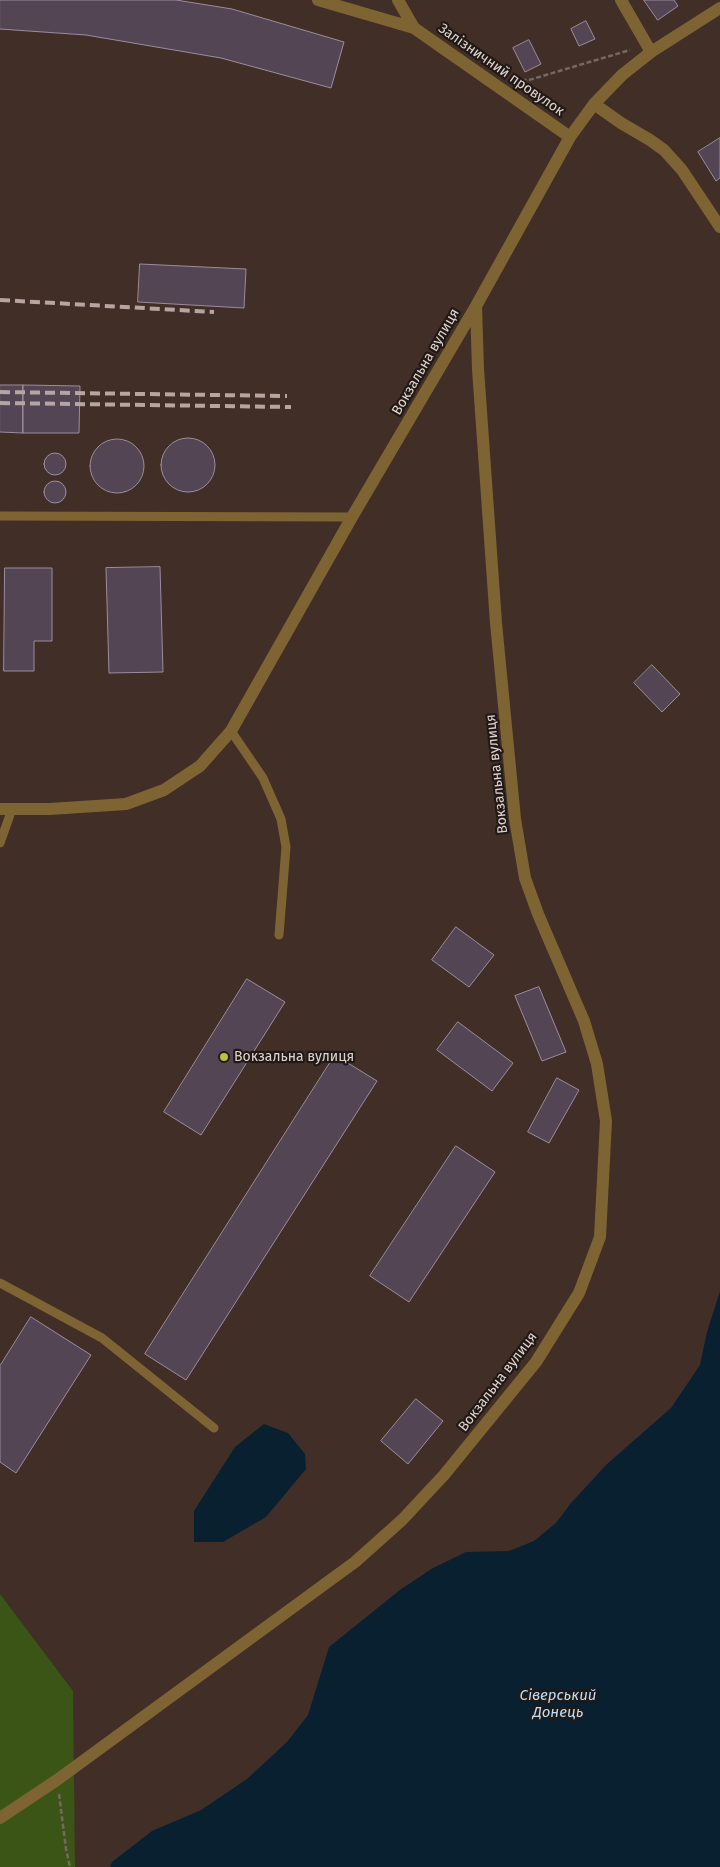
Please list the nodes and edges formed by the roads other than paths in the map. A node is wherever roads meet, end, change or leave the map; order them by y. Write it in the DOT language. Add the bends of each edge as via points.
graph roads {
  1 [pos="318,0"];
  2 [pos="398,0"];
  3 [pos="621,0"];
  4 [pos="720,8"];
  5 [pos="414,28"];
  6 [pos="651,52"];
  7 [pos="594,104"];
  8 [pos="570,137"];
  9 [pos="720,227"];
  10 [pos="476,306"];
  11 [pos="0,516"];
  12 [pos="352,518"];
  13 [pos="231,731"];
  14 [pos="6,809"];
  15 [pos="0,843"];
  16 [pos="279,936"];
  17 [pos="0,1283"];
  18 [pos="214,1428"];
  19 [pos="0,1818"];
  1 -- 5 [label="street, Залізничний провулок"];
  2 -- 5 [label="street, Залізничний провулок"];
  3 -- 6 [label="street"];
  4 -- 6 [label="street, Вокзальна вулиця"];
  5 -- 8 [label="street, Залізничний провулок"];
  6 -- 7 [label="street, Вокзальна вулиця" via="622,75"];
  7 -- 8 [label="street, Вокзальна вулиця"];
  7 -- 9 [label="street" via="664,150 682,170"];
  8 -- 10 [label="street, Вокзальна вулиця"];
  10 -- 12 [label="street, Вокзальна вулиця"];
  10 -- 19 [label="street, Вокзальна вулиця" via="494,594 515,819 525,878 584,1021 597,1064 606,1121 600,1237 579,1293 536,1362 444,1475 402,1520 355,1562 57,1780"];
  11 -- 12 [label="lane"];
  12 -- 13 [label="street, Вокзальна вулиця"];
  13 -- 14 [label="street, Вокзальна вулиця" via="200,766 164,790 126,804"];
  13 -- 16 [label="lane" via="263,778 281,820 286,847"];
  14 -- 15 [label="lane"];
  17 -- 18 [label="lane" via="102,1338"];
}
